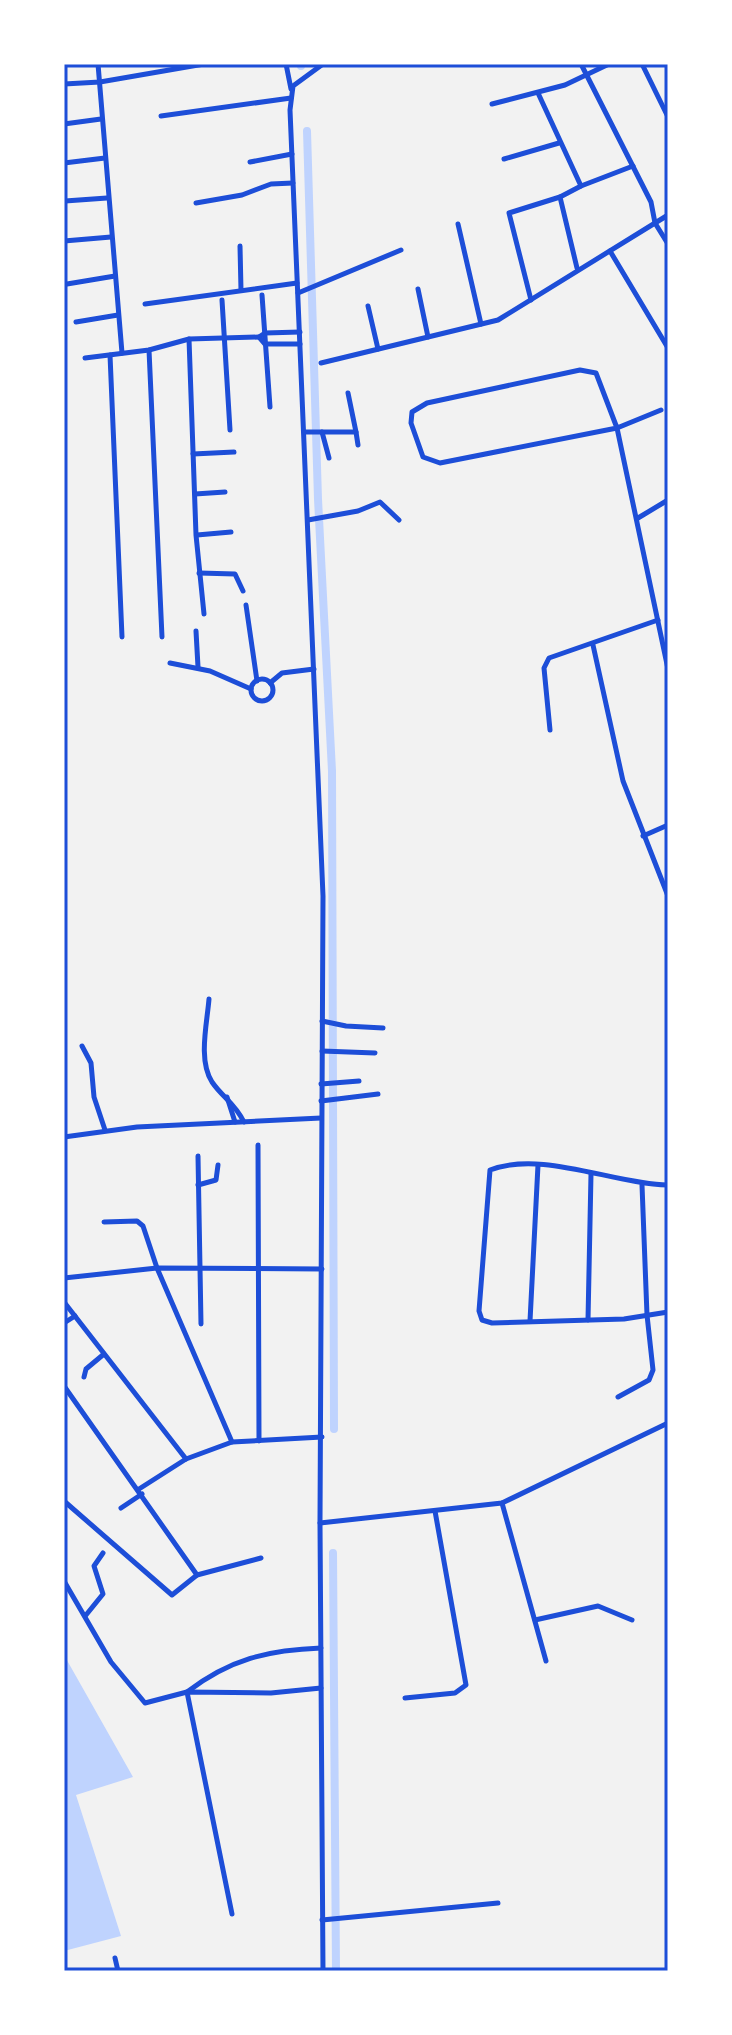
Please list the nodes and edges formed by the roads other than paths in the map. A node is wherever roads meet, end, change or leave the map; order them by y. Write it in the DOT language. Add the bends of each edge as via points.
graph roads {
  1 [pos="98,64"];
  2 [pos="204,64"];
  3 [pos="286,64"];
  4 [pos="323,64"];
  5 [pos="581,64"];
  6 [pos="609,64"];
  7 [pos="642,64"];
  8 [pos="587,76"];
  9 [pos="100,82"];
  10 [pos="64,84"];
  11 [pos="291,90"];
  12 [pos="538,93"];
  13 [pos="291,98"];
  14 [pos="492,104"];
  15 [pos="161,116"];
  16 [pos="668,117"];
  17 [pos="101,119"];
  18 [pos="64,124"];
  19 [pos="559,143"];
  20 [pos="292,154"];
  21 [pos="105,158"];
  22 [pos="504,159"];
  23 [pos="250,162"];
  24 [pos="64,163"];
  25 [pos="633,166"];
  26 [pos="293,183"];
  27 [pos="581,186"];
  28 [pos="560,197"];
  29 [pos="108,198"];
  30 [pos="65,201"];
  31 [pos="196,203"];
  32 [pos="668,215"];
  33 [pos="655,223"];
  34 [pos="458,224"];
  35 [pos="111,237"];
  36 [pos="64,241"];
  37 [pos="668,244"];
  38 [pos="240,246"];
  39 [pos="401,250"];
  40 [pos="610,251"];
  41 [pos="577,269"];
  42 [pos="115,276"];
  43 [pos="297,283"];
  44 [pos="67,284"];
  45 [pos="418,289"];
  46 [pos="241,290"];
  47 [pos="300,292"];
  48 [pos="262,295"];
  49 [pos="222,300"];
  50 [pos="531,300"];
  51 [pos="145,304"];
  52 [pos="368,306"];
  53 [pos="118,315"];
  54 [pos="76,322"];
  55 [pos="481,324"];
  56 [pos="300,332"];
  57 [pos="265,333"];
  58 [pos="259,337"];
  59 [pos="428,337"];
  60 [pos="225,338"];
  61 [pos="189,339"];
  62 [pos="265,344"];
  63 [pos="300,344"];
  64 [pos="668,348"];
  65 [pos="378,349"];
  66 [pos="149,350"];
  67 [pos="122,353"];
  68 [pos="110,355"];
  69 [pos="85,358"];
  70 [pos="321,363"];
  71 [pos="348,393"];
  72 [pos="270,407"];
  73 [pos="661,410"];
  74 [pos="617,428"];
  75 [pos="230,430"];
  76 [pos="306,432"];
  77 [pos="320,432"];
  78 [pos="356,432"];
  79 [pos="358,445"];
  80 [pos="234,452"];
  81 [pos="193,454"];
  82 [pos="329,458"];
  83 [pos="225,492"];
  84 [pos="195,494"];
  85 [pos="668,500"];
  86 [pos="638,518"];
  87 [pos="311,520"];
  88 [pos="399,520"];
  89 [pos="231,532"];
  90 [pos="196,535"];
  91 [pos="199,573"];
  92 [pos="243,591"];
  93 [pos="246,605"];
  94 [pos="204,614"];
  95 [pos="658,620"];
  96 [pos="196,631"];
  97 [pos="122,637"];
  98 [pos="162,637"];
  99 [pos="593,645"];
  100 [pos="170,663"];
  101 [pos="198,667"];
  102 [pos="314,669"];
  103 [pos="668,669"];
  104 [pos="257,681"];
  105 [pos="270,683"];
  106 [pos="251,689"];
  107 [pos="550,730"];
  108 [pos="668,825"];
  109 [pos="643,836"];
  110 [pos="668,896"];
  111 [pos="209,999"];
  112 [pos="328,1022"];
  113 [pos="383,1028"];
  114 [pos="82,1046"];
  115 [pos="328,1051"];
  116 [pos="375,1053"];
  117 [pos="359,1081"];
  118 [pos="324,1084"];
  119 [pos="378,1094"];
  120 [pos="227,1096"];
  121 [pos="324,1100"];
  122 [pos="321,1118"];
  123 [pos="235,1122"];
  124 [pos="244,1122"];
  125 [pos="105,1130"];
  126 [pos="64,1137"];
  127 [pos="258,1145"];
  128 [pos="198,1156"];
  129 [pos="218,1165"];
  130 [pos="538,1165"];
  131 [pos="591,1174"];
  132 [pos="198,1185"];
  133 [pos="642,1185"];
  134 [pos="668,1185"];
  135 [pos="104,1222"];
  136 [pos="157,1268"];
  137 [pos="200,1268"];
  138 [pos="258,1269"];
  139 [pos="322,1269"];
  140 [pos="64,1278"];
  141 [pos="64,1302"];
  142 [pos="668,1312"];
  143 [pos="647,1315"];
  144 [pos="75,1316"];
  145 [pos="588,1320"];
  146 [pos="530,1321"];
  147 [pos="64,1323"];
  148 [pos="201,1324"];
  149 [pos="104,1354"];
  150 [pos="84,1377"];
  151 [pos="64,1386"];
  152 [pos="618,1397"];
  153 [pos="668,1423"];
  154 [pos="322,1437"];
  155 [pos="259,1441"];
  156 [pos="232,1442"];
  157 [pos="186,1459"];
  158 [pos="141,1492"];
  159 [pos="64,1501"];
  160 [pos="502,1503"];
  161 [pos="121,1508"];
  162 [pos="435,1511"];
  163 [pos="320,1523"];
  164 [pos="103,1553"];
  165 [pos="261,1558"];
  166 [pos="197,1575"];
  167 [pos="64,1581"];
  168 [pos="86,1615"];
  169 [pos="535,1620"];
  170 [pos="632,1620"];
  171 [pos="321,1648"];
  172 [pos="546,1661"];
  173 [pos="321,1688"];
  174 [pos="187,1692"];
  175 [pos="405,1698"];
  176 [pos="498,1903"];
  177 [pos="232,1914"];
  178 [pos="322,1920"];
  179 [pos="115,1958"];
  180 [pos="118,1971"];
  181 [pos="323,1971"];
  1 -- 9 [label="street"];
  2 -- 9 [label="street"];
  3 -- 11 [label="street"];
  4 -- 11 [label="street"];
  5 -- 8 [label="street"];
  6 -- 8 [label="street"];
  7 -- 16 [label="street"];
  8 -- 12 [label="street"];
  8 -- 25 [label="street"];
  9 -- 10 [label="street"];
  9 -- 17 [label="street"];
  11 -- 13 [label="street"];
  12 -- 14 [label="street"];
  12 -- 19 [label="street"];
  13 -- 15 [label="street"];
  13 -- 20 [label="street"];
  17 -- 18 [label="street"];
  17 -- 21 [label="street"];
  19 -- 22 [label="street"];
  19 -- 27 [label="street"];
  20 -- 23 [label="street"];
  20 -- 26 [label="street"];
  21 -- 24 [label="street"];
  21 -- 29 [label="street"];
  25 -- 27 [label="street"];
  25 -- 33 [label="street"];
  26 -- 31 [label="street"];
  26 -- 43 [label="street"];
  27 -- 28 [label="street"];
  28 -- 41 [label="street"];
  28 -- 50 [label="street" via="509,213"];
  29 -- 30 [label="street"];
  29 -- 35 [label="street"];
  32 -- 33 [label="street"];
  33 -- 37 [label="street"];
  33 -- 40 [label="street"];
  34 -- 55 [label="street"];
  35 -- 36 [label="street"];
  35 -- 42 [label="street"];
  38 -- 46 [label="street"];
  39 -- 47 [label="street"];
  40 -- 41 [label="street"];
  40 -- 64 [label="street"];
  41 -- 50 [label="street"];
  42 -- 44 [label="street"];
  42 -- 53 [label="street"];
  43 -- 46 [label="street"];
  43 -- 47 [label="street"];
  45 -- 59 [label="street"];
  46 -- 51 [label="street"];
  47 -- 56 [label="street"];
  48 -- 57 [label="street"];
  49 -- 60 [label="street"];
  50 -- 55 [label="street"];
  52 -- 65 [label="street"];
  53 -- 54 [label="street"];
  53 -- 67 [label="street"];
  55 -- 59 [label="street"];
  56 -- 57 [label="street"];
  56 -- 63 [label="street"];
  57 -- 58 [label="street"];
  57 -- 62 [label="street"];
  58 -- 60 [label="street"];
  58 -- 62 [label="street"];
  59 -- 65 [label="street"];
  60 -- 61 [label="street"];
  60 -- 75 [label="street"];
  61 -- 66 [label="street"];
  61 -- 81 [label="street"];
  62 -- 63 [label="street"];
  62 -- 72 [label="street"];
  63 -- 76 [label="street"];
  65 -- 70 [label="street"];
  66 -- 67 [label="street"];
  66 -- 98 [label="street"];
  67 -- 68 [label="street"];
  68 -- 69 [label="street"];
  68 -- 97 [label="street"];
  71 -- 78 [label="street"];
  73 -- 74 [label="street"];
  74 -- 74 [label="street" via="440,463 423,457 411,423 412,412 427,403 589,370 600,378"];
  74 -- 86 [label="street"];
  76 -- 77 [label="street"];
  76 -- 87 [label="street"];
  77 -- 78 [label="street"];
  77 -- 82 [label="street"];
  78 -- 79 [label="street"];
  80 -- 81 [label="street"];
  81 -- 84 [label="street"];
  83 -- 84 [label="street"];
  84 -- 90 [label="street"];
  85 -- 86 [label="street"];
  86 -- 95 [label="street"];
  87 -- 88 [label="street" via="380,502"];
  87 -- 102 [label="street"];
  89 -- 90 [label="street"];
  90 -- 91 [label="street"];
  91 -- 92 [label="street" via="235,574"];
  91 -- 94 [label="street"];
  93 -- 104 [label="street"];
  95 -- 99 [label="street"];
  95 -- 103 [label="street"];
  96 -- 101 [label="street"];
  99 -- 107 [label="street" via="554,655 545,663"];
  99 -- 109 [label="street" via="613,741"];
  100 -- 101 [label="street"];
  101 -- 106 [label="street"];
  102 -- 105 [label="street" via="282,673"];
  102 -- 112 [label="street"];
  104 -- 105 [label="street"];
  104 -- 106 [label="street"];
  105 -- 106 [label="street" via="272,693 265,701 255,699"];
  108 -- 109 [label="street"];
  109 -- 110 [label="street"];
  111 -- 120 [label="street" via="207,1064 210,1077"];
  112 -- 113 [label="street"];
  112 -- 115 [label="street"];
  114 -- 125 [label="street" via="91,1063 94,1097"];
  115 -- 116 [label="street"];
  115 -- 118 [label="street"];
  117 -- 118 [label="street"];
  118 -- 121 [label="street"];
  119 -- 121 [label="street"];
  120 -- 123 [label="street"];
  120 -- 124 [label="street"];
  121 -- 122 [label="street"];
  122 -- 124 [label="street"];
  122 -- 139 [label="street"];
  123 -- 124 [label="street"];
  123 -- 125 [label="street"];
  125 -- 126 [label="street"];
  127 -- 138 [label="street"];
  128 -- 132 [label="street"];
  129 -- 132 [label="street" via="213,1183"];
  130 -- 131 [label="street"];
  130 -- 146 [label="street"];
  130 -- 146 [label="street" via="490,1170 479,1311 485,1322"];
  131 -- 133 [label="street"];
  131 -- 145 [label="street"];
  132 -- 137 [label="street"];
  133 -- 134 [label="street"];
  133 -- 143 [label="street"];
  135 -- 136 [label="street" via="137,1221 143,1226"];
  136 -- 137 [label="street"];
  136 -- 140 [label="street"];
  136 -- 156 [label="street"];
  137 -- 138 [label="street"];
  137 -- 148 [label="street"];
  138 -- 139 [label="street"];
  138 -- 155 [label="street"];
  139 -- 154 [label="street"];
  141 -- 144 [label="street"];
  142 -- 143 [label="street"];
  143 -- 145 [label="street"];
  143 -- 152 [label="street" via="652,1375"];
  144 -- 147 [label="street"];
  144 -- 149 [label="street"];
  145 -- 146 [label="street"];
  149 -- 150 [label="street"];
  149 -- 157 [label="street"];
  151 -- 158 [label="street"];
  153 -- 160 [label="street"];
  154 -- 155 [label="street"];
  154 -- 163 [label="street"];
  155 -- 156 [label="street"];
  156 -- 157 [label="street"];
  157 -- 158 [label="street"];
  158 -- 161 [label="street"];
  158 -- 166 [label="street"];
  159 -- 166 [label="street" via="172,1595"];
  160 -- 162 [label="street"];
  160 -- 169 [label="street"];
  162 -- 163 [label="street"];
  162 -- 175 [label="street" via="466,1685 455,1693"];
  163 -- 171 [label="street"];
  164 -- 168 [label="street" via="94,1566 103,1594"];
  165 -- 166 [label="street"];
  167 -- 168 [label="street"];
  168 -- 174 [label="street" via="111,1662 145,1703"];
  169 -- 170 [label="street" via="592,1606"];
  169 -- 172 [label="street"];
  171 -- 173 [label="street"];
  171 -- 174 [label="street" via="254,1655"];
  173 -- 174 [label="street"];
  173 -- 178 [label="street"];
  174 -- 177 [label="street"];
  176 -- 178 [label="street"];
  178 -- 181 [label="street"];
  179 -- 180 [label="street"];
}
